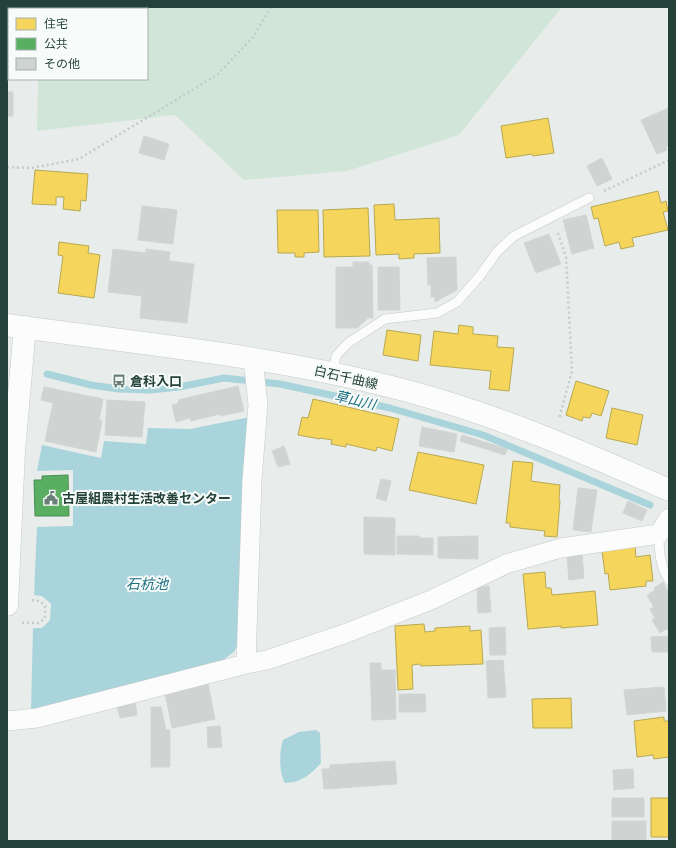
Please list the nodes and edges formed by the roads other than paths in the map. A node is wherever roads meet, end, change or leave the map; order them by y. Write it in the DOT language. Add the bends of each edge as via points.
graph roads {
  1 [pos="589,198"];
  2 [pos="16,326"];
  3 [pos="254,373"];
  4 [pos="333,373"];
  5 [pos="669,490"];
  6 [pos="669,518"];
  7 [pos="659,534"];
  8 [pos="669,580"];
  9 [pos="7,605"];
  10 [pos="246,664"];
  11 [pos="7,721"];
  1 -- 4 [label="lane" via="514,236 497,252 480,277 457,302 437,312 385,319 348,343 336,356"];
  2 -- 3 [label="main road, 白石千曲線"];
  2 -- 9 [label="main road" via="14,451"];
  3 -- 4 [label="main road, 白石千曲線"];
  3 -- 10 [label="street" via="258,405 252,480"];
  4 -- 5 [label="main road, 白石千曲線" via="412,392 493,417"];
  6 -- 7 [label="street"];
  7 -- 8 [label="lane" via="664,572"];
  7 -- 10 [label="street" via="561,548 506,564 431,600 344,634 267,660"];
  10 -- 11 [label="street" via="37,718"];
}
